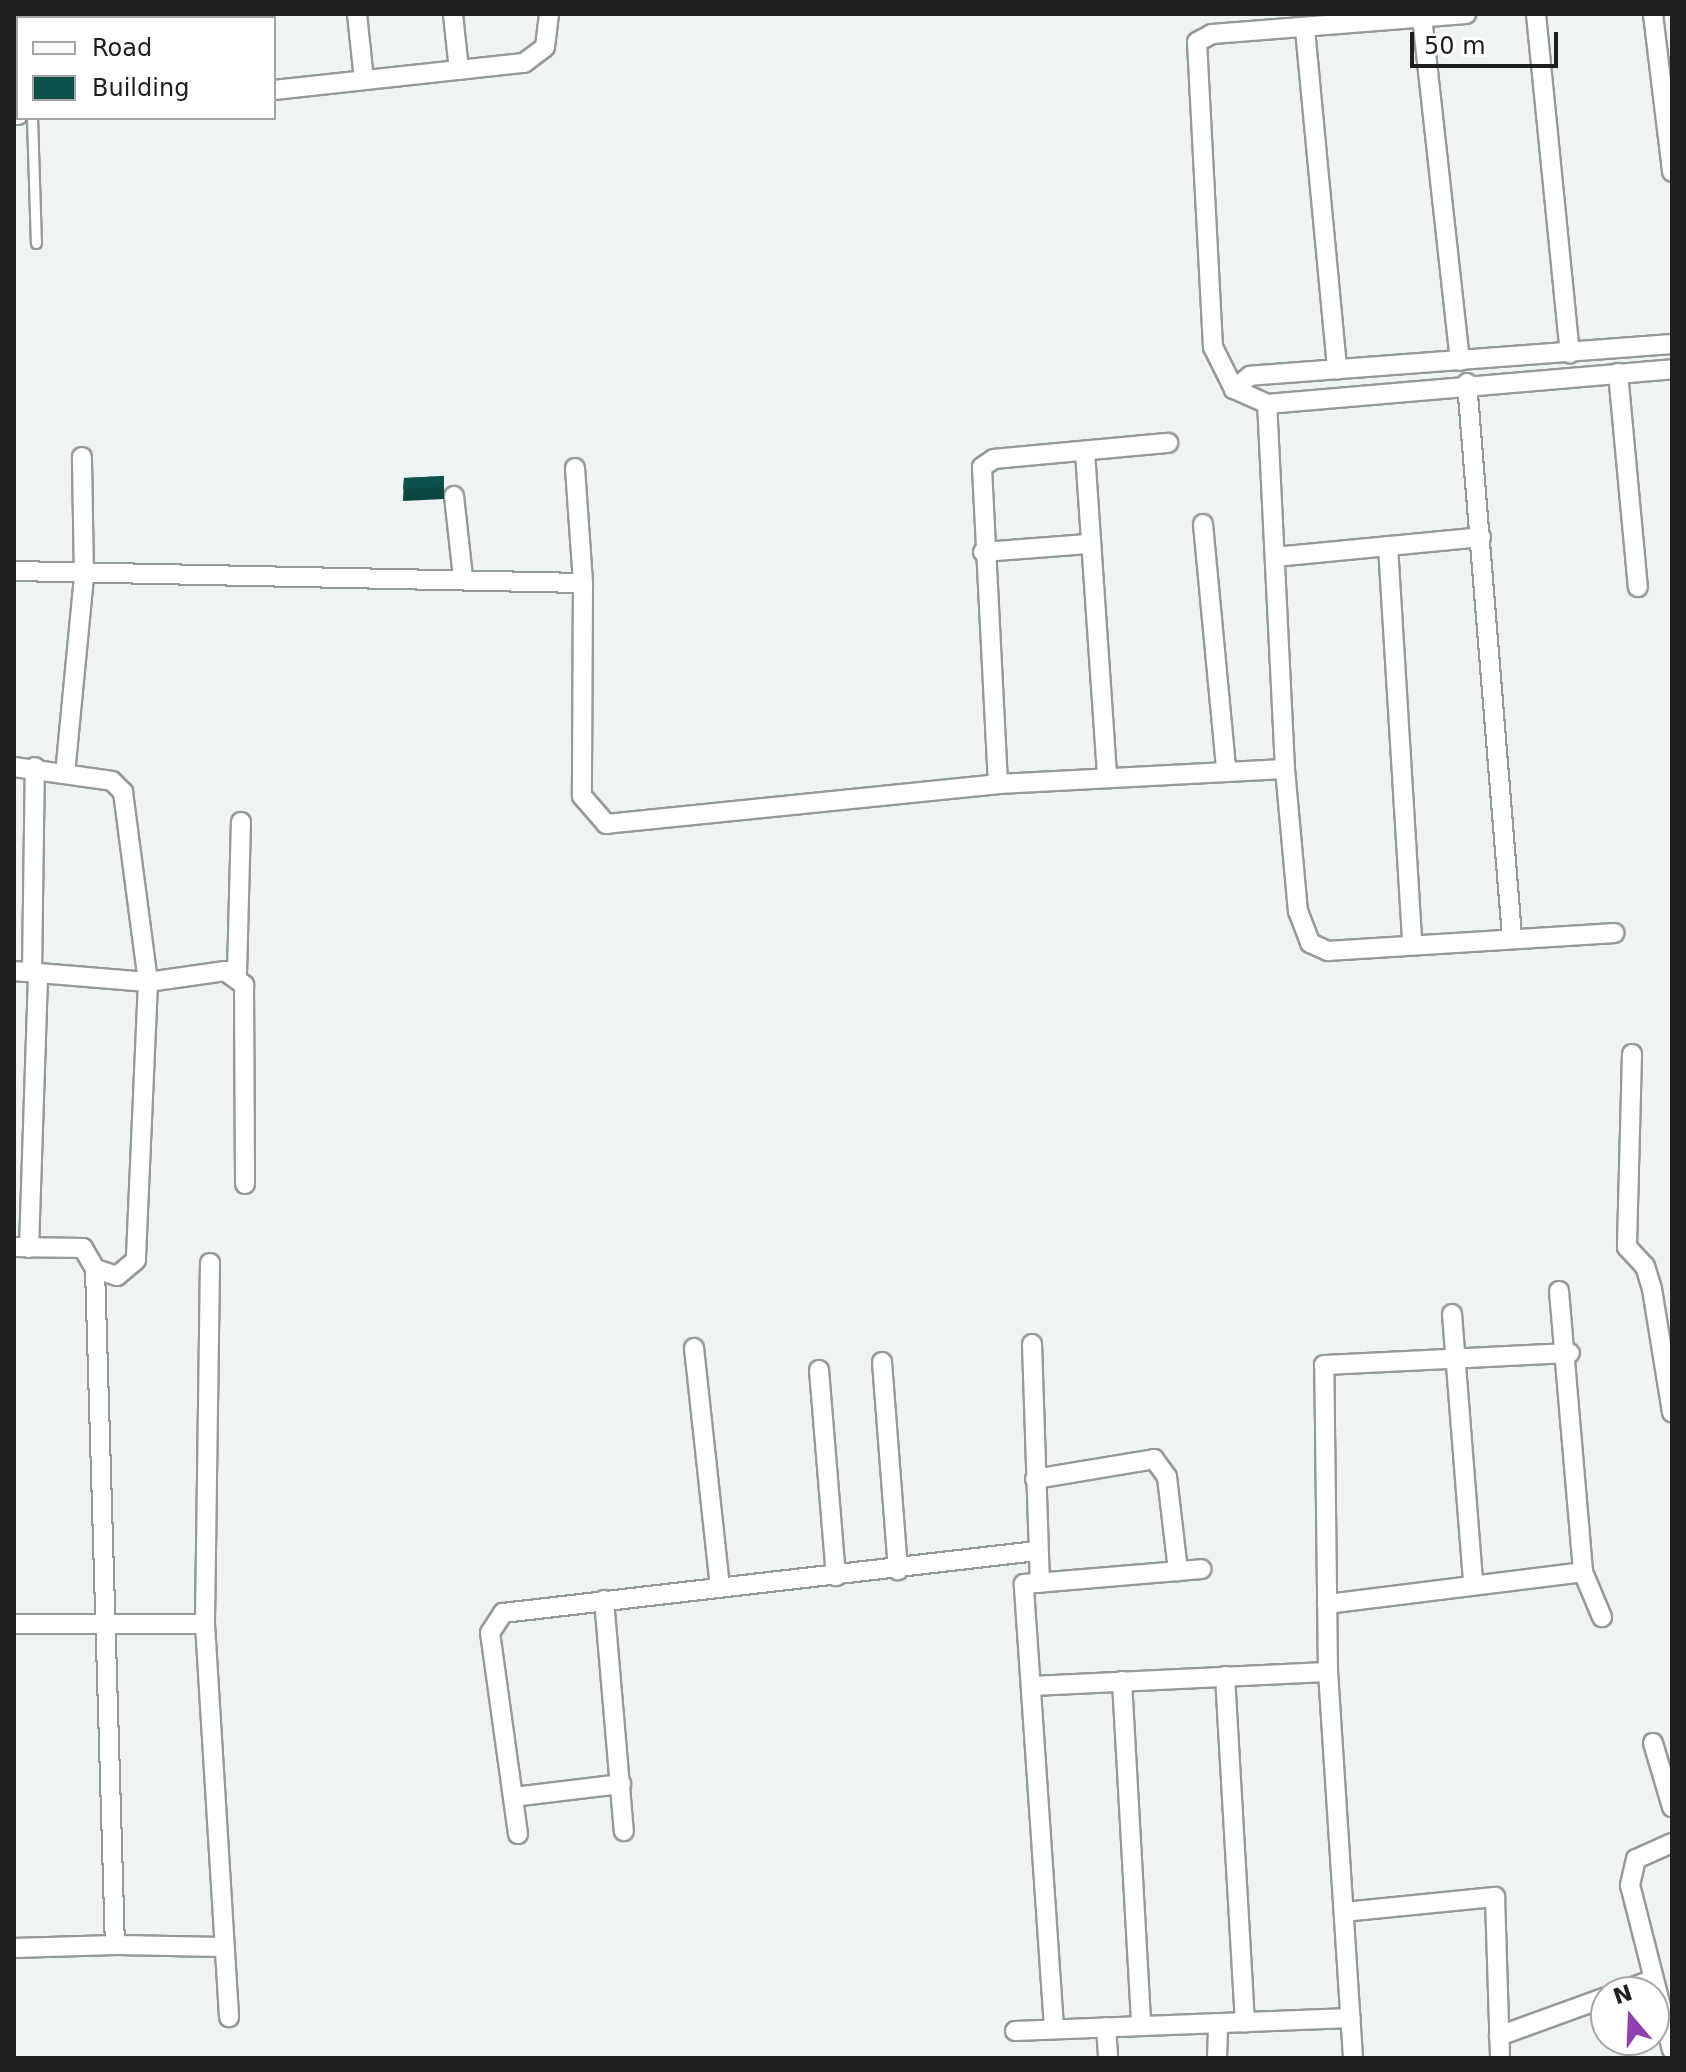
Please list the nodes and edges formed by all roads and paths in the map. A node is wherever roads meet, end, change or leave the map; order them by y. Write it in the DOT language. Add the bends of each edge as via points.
graph roads {
  1 [pos="357,14"];
  2 [pos="453,14"];
  3 [pos="549,14"];
  4 [pos="1466,14"];
  5 [pos="1536,14"];
  6 [pos="1653,14"];
  7 [pos="1422,17"];
  8 [pos="1305,29"];
  9 [pos="459,70"];
  10 [pos="364,80"];
  11 [pos="276,90"];
  12 [pos="32,120"];
  13 [pos="1672,172"];
  14 [pos="36,243"];
  15 [pos="1672,344"];
  16 [pos="1570,353"];
  17 [pos="1460,361"];
  18 [pos="1672,369"];
  19 [pos="1337,370"];
  20 [pos="1618,373"];
  21 [pos="1467,383"];
  22 [pos="1238,389"];
  23 [pos="1267,404"];
  24 [pos="1168,443"];
  25 [pos="1085,452"];
  26 [pos="82,457"];
  27 [pos="575,468"];
  28 [pos="454,496"];
  29 [pos="1203,524"];
  30 [pos="1481,537"];
  31 [pos="1088,544"];
  32 [pos="1388,546"];
  33 [pos="983,552"];
  34 [pos="1275,557"];
  35 [pos="14,571"];
  36 [pos="84,576"];
  37 [pos="463,578"];
  38 [pos="583,583"];
  39 [pos="1638,587"];
  40 [pos="14,767"];
  41 [pos="35,767"];
  42 [pos="1226,769"];
  43 [pos="1285,769"];
  44 [pos="65,774"];
  45 [pos="1107,777"];
  46 [pos="998,784"];
  47 [pos="241,822"];
  48 [pos="1614,933"];
  49 [pos="1512,936"];
  50 [pos="1412,941"];
  51 [pos="28,972"];
  52 [pos="237,973"];
  53 [pos="148,982"];
  54 [pos="1632,1054"];
  55 [pos="245,1184"];
  56 [pos="21,1248"];
  57 [pos="210,1263"];
  58 [pos="95,1269"];
  59 [pos="1559,1291"];
  60 [pos="1452,1314"];
  61 [pos="1032,1344"];
  62 [pos="694,1348"];
  63 [pos="1570,1353"];
  64 [pos="1456,1358"];
  65 [pos="882,1362"];
  66 [pos="819,1370"];
  67 [pos="1672,1412"];
  68 [pos="1035,1479"];
  69 [pos="1036,1551"];
  70 [pos="1201,1569"];
  71 [pos="898,1570"];
  72 [pos="1178,1571"];
  73 [pos="1583,1572"];
  74 [pos="836,1576"];
  75 [pos="1040,1583"];
  76 [pos="1473,1583"];
  77 [pos="720,1587"];
  78 [pos="604,1600"];
  79 [pos="1327,1604"];
  80 [pos="1602,1617"];
  81 [pos="14,1624"];
  82 [pos="108,1624"];
  83 [pos="205,1624"];
  84 [pos="1328,1672"];
  85 [pos="1225,1676"];
  86 [pos="1122,1681"];
  87 [pos="1031,1686"];
  88 [pos="1653,1743"];
  89 [pos="621,1784"];
  90 [pos="513,1797"];
  91 [pos="1672,1807"];
  92 [pos="624,1831"];
  93 [pos="518,1834"];
  94 [pos="1672,1843"];
  95 [pos="1344,1912"];
  96 [pos="115,1945"];
  97 [pos="224,1947"];
  98 [pos="14,1948"];
  99 [pos="1651,1976"];
  100 [pos="1590,2003"];
  101 [pos="229,2017"];
  102 [pos="1351,2018"];
  103 [pos="1245,2022"];
  104 [pos="1218,2023"];
  105 [pos="1141,2025"];
  106 [pos="1106,2027"];
  107 [pos="1054,2028"];
  108 [pos="1015,2031"];
  109 [pos="1499,2036"];
  110 [pos="1108,2058"];
  111 [pos="1217,2058"];
  112 [pos="1353,2058"];
  113 [pos="1500,2058"];
  1 -- 10 [label="street"];
  2 -- 9 [label="street"];
  3 -- 9 [label="street" via="550,31 537,57"];
  4 -- 7 [label="street"];
  5 -- 16 [label="street"];
  6 -- 13 [label="street"];
  7 -- 8 [label="street"];
  7 -- 17 [label="street"];
  8 -- 19 [label="street"];
  8 -- 22 [label="street" via="1212,34 1197,42 1194,57 1213,347"];
  9 -- 10 [label="street"];
  10 -- 11 [label="street"];
  12 -- 14 [label="lane"];
  15 -- 16 [label="street"];
  16 -- 17 [label="street"];
  17 -- 19 [label="street"];
  18 -- 20 [label="street"];
  19 -- 22 [label="street"];
  20 -- 21 [label="street"];
  20 -- 39 [label="street"];
  21 -- 23 [label="street"];
  21 -- 30 [label="street"];
  22 -- 23 [label="street"];
  23 -- 34 [label="street"];
  24 -- 25 [label="street"];
  25 -- 31 [label="street"];
  25 -- 33 [label="street" via="994,459 982,467"];
  26 -- 36 [label="street"];
  27 -- 38 [label="street"];
  28 -- 37 [label="street"];
  29 -- 42 [label="street"];
  30 -- 32 [label="street"];
  30 -- 49 [label="street"];
  31 -- 33 [label="street"];
  31 -- 45 [label="street"];
  32 -- 34 [label="street"];
  32 -- 50 [label="street"];
  33 -- 46 [label="street"];
  34 -- 43 [label="street"];
  35 -- 36 [label="street"];
  36 -- 37 [label="street"];
  36 -- 44 [label="street"];
  37 -- 38 [label="street"];
  38 -- 46 [label="street" via="582,796 606,824"];
  40 -- 41 [label="street"];
  41 -- 44 [label="street"];
  41 -- 51 [label="street"];
  42 -- 43 [label="street"];
  42 -- 45 [label="street"];
  43 -- 50 [label="street" via="1298,911 1310,943 1328,951"];
  44 -- 53 [label="street" via="112,781 130,810"];
  45 -- 46 [label="street"];
  47 -- 52 [label="street"];
  48 -- 49 [label="street"];
  49 -- 50 [label="street"];
  51 -- 53 [label="street"];
  51 -- 56 [label="street"];
  52 -- 53 [label="street"];
  52 -- 55 [label="street" via="245,998"];
  53 -- 58 [label="street" via="136,1260 117,1276"];
  54 -- 67 [label="street" via="1627,1247 1645,1266 1652,1289"];
  56 -- 58 [label="street" via="83,1248"];
  57 -- 83 [label="street"];
  58 -- 82 [label="street"];
  59 -- 63 [label="street"];
  60 -- 64 [label="street"];
  61 -- 68 [label="street"];
  62 -- 77 [label="street"];
  63 -- 64 [label="street"];
  63 -- 73 [label="street"];
  64 -- 76 [label="street"];
  64 -- 79 [label="street" via="1324,1365"];
  65 -- 71 [label="street"];
  66 -- 74 [label="street"];
  68 -- 69 [label="street"];
  68 -- 72 [label="street" via="1154,1459 1167,1477"];
  69 -- 71 [label="street"];
  69 -- 75 [label="street"];
  70 -- 72 [label="street"];
  71 -- 74 [label="street"];
  72 -- 75 [label="street"];
  73 -- 76 [label="street"];
  73 -- 80 [label="street"];
  74 -- 77 [label="street"];
  75 -- 87 [label="street" via="1024,1584"];
  76 -- 79 [label="street"];
  77 -- 78 [label="street"];
  78 -- 89 [label="street"];
  78 -- 90 [label="street" via="503,1613 491,1624"];
  79 -- 84 [label="street"];
  81 -- 82 [label="street"];
  82 -- 83 [label="street"];
  82 -- 96 [label="street"];
  83 -- 97 [label="street"];
  84 -- 85 [label="street"];
  84 -- 95 [label="street"];
  85 -- 86 [label="street"];
  85 -- 103 [label="street"];
  86 -- 87 [label="street"];
  86 -- 105 [label="street"];
  87 -- 107 [label="street"];
  88 -- 91 [label="street"];
  89 -- 90 [label="street"];
  89 -- 92 [label="street"];
  90 -- 93 [label="street"];
  94 -- 99 [label="street" via="1636,1859 1630,1870"];
  95 -- 102 [label="street"];
  95 -- 109 [label="street" via="1495,1897"];
  96 -- 97 [label="street"];
  96 -- 98 [label="street"];
  97 -- 101 [label="street"];
  100 -- 109 [label="street"];
  102 -- 103 [label="street"];
  102 -- 112 [label="street"];
  103 -- 104 [label="street"];
  104 -- 105 [label="street"];
  104 -- 111 [label="street"];
  105 -- 106 [label="street"];
  106 -- 107 [label="street"];
  106 -- 110 [label="street"];
  107 -- 108 [label="street"];
  109 -- 113 [label="street"];
}
